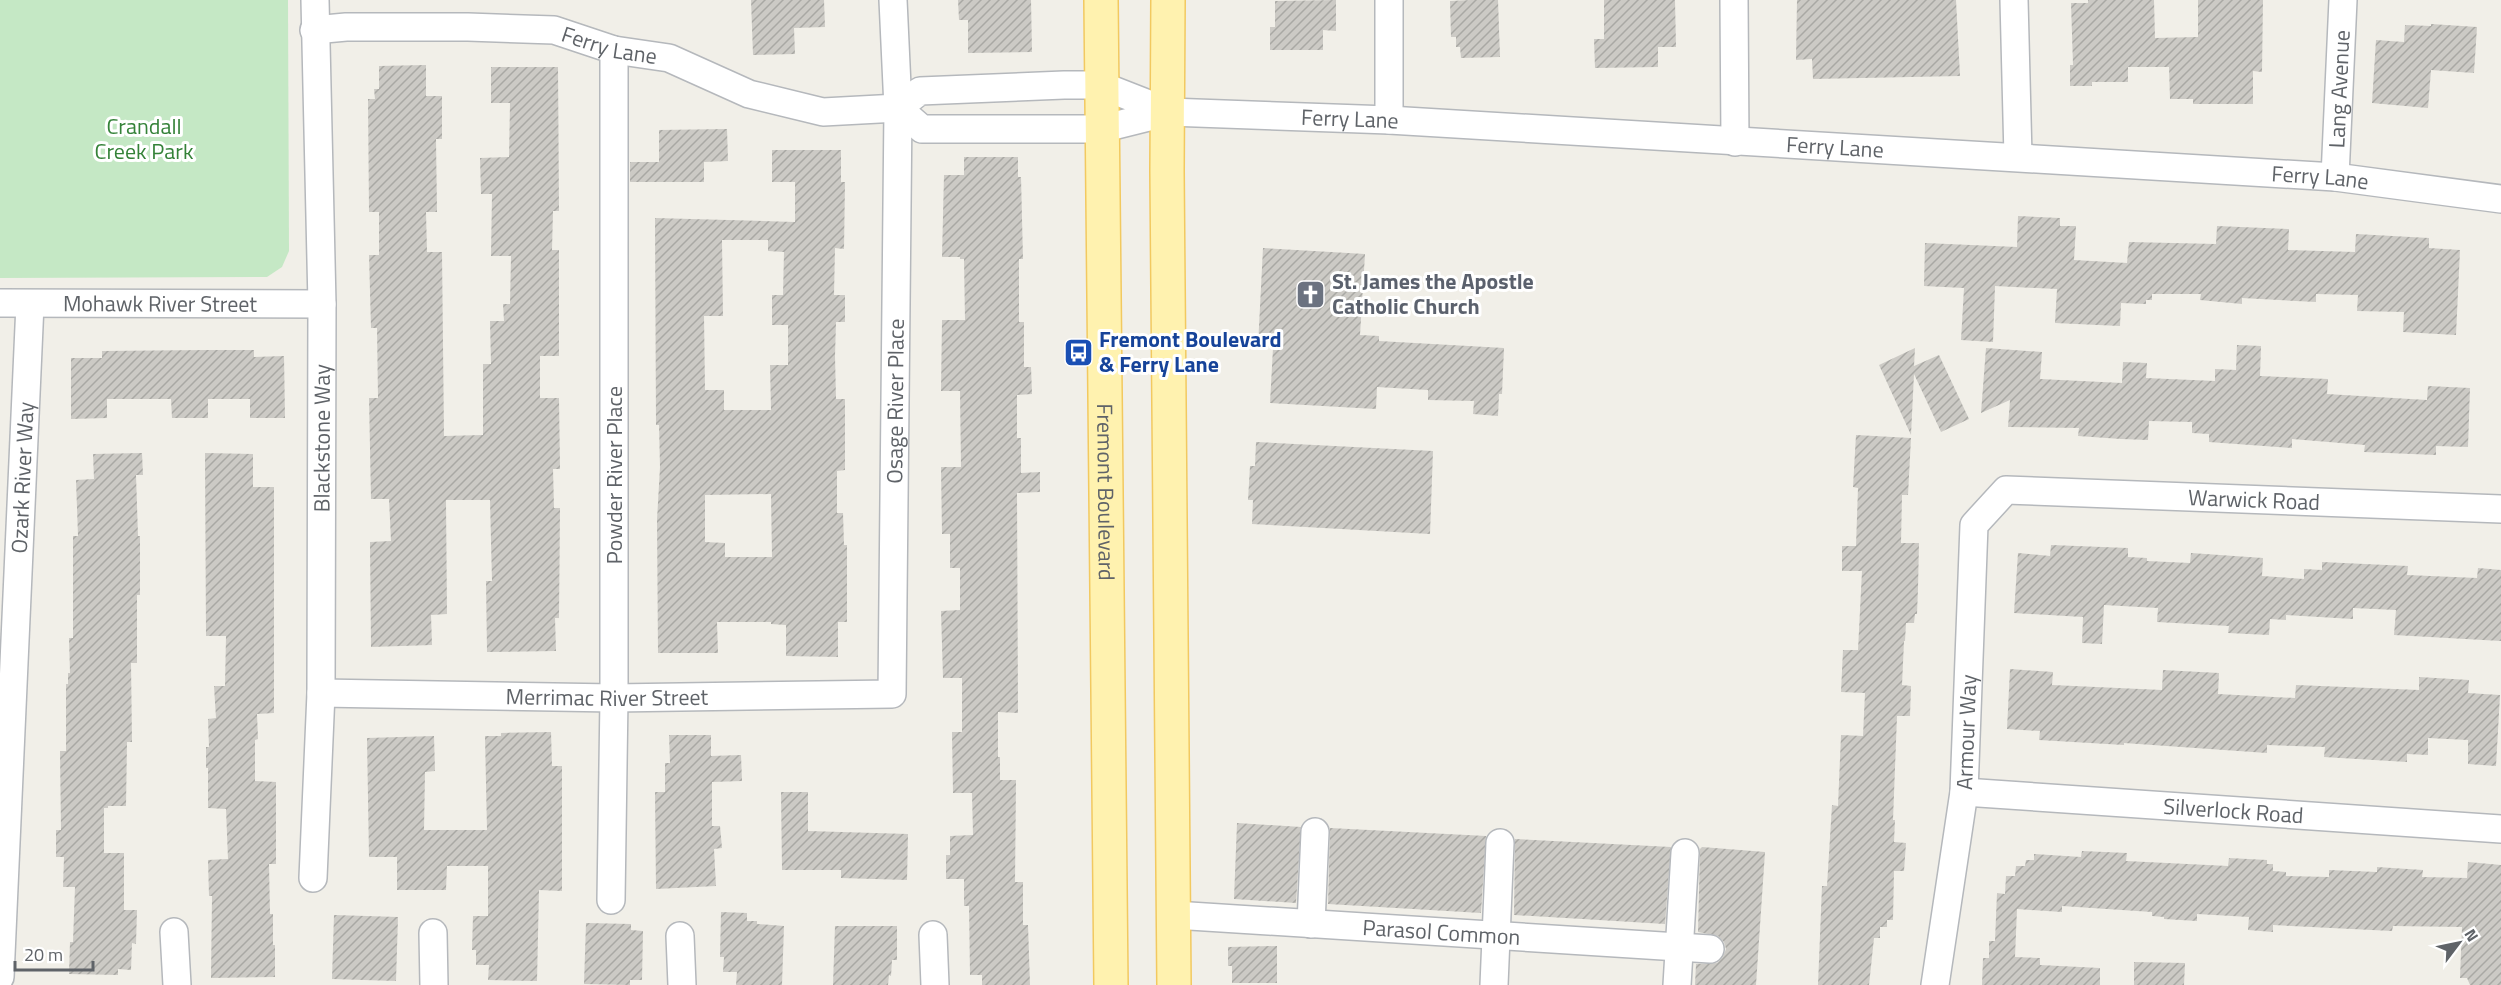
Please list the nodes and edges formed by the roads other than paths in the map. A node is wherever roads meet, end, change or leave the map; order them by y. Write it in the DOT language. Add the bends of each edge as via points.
graph roads {
  1 [pos="315,0"];
  2 [pos="893,0"];
  3 [pos="1101,0"];
  4 [pos="1168,0"];
  5 [pos="1389,0"];
  6 [pos="1734,0"];
  7 [pos="2014,0"];
  8 [pos="2343,0"];
  9 [pos="314,30"];
  10 [pos="614,50"];
  11 [pos="1100,85"];
  12 [pos="898,108"];
  13 [pos="1169,112"];
  14 [pos="1389,120"];
  15 [pos="1101,129"];
  16 [pos="1734,142"];
  17 [pos="2018,157"];
  18 [pos="2335,177"];
  19 [pos="2501,199"];
  20 [pos="0,303"];
  21 [pos="30,304"];
  22 [pos="322,304"];
  23 [pos="2006,490"];
  24 [pos="2501,509"];
  25 [pos="321,693"];
  26 [pos="892,694"];
  27 [pos="614,698"];
  28 [pos="1964,792"];
  29 [pos="2501,829"];
  30 [pos="1315,832"];
  31 [pos="1500,843"];
  32 [pos="1685,853"];
  33 [pos="314,878"];
  34 [pos="610,900"];
  35 [pos="1174,915"];
  36 [pos="1311,924"];
  37 [pos="174,932"];
  38 [pos="433,933"];
  39 [pos="933,935"];
  40 [pos="680,936"];
  41 [pos="1497,937"];
  42 [pos="1679,948"];
  43 [pos="1710,949"];
  44 [pos="0,977"];
  45 [pos="177,985"];
  46 [pos="434,985"];
  47 [pos="682,985"];
  48 [pos="935,985"];
  49 [pos="1111,985"];
  50 [pos="1174,985"];
  51 [pos="1494,985"];
  52 [pos="1677,985"];
  53 [pos="1935,985"];
  1 -- 9 [label="street, Blackstone Way"];
  2 -- 12 [label="street, Osage River Place"];
  3 -- 11 [label="main road, Fremont Boulevard"];
  4 -- 13 [label="main road"];
  5 -- 14 [label="street"];
  6 -- 16 [label="street"];
  7 -- 17 [label="street"];
  8 -- 18 [label="street, Lang Avenue"];
  9 -- 10 [label="street, Ferry Lane" via="554,30"];
  9 -- 22 [label="street, Blackstone Way"];
  10 -- 12 [label="street, Ferry Lane" via="669,58 749,94 823,112"];
  10 -- 27 [label="street, Powder River Place"];
  11 -- 12 [label="street, Ferry Lane" via="920,91"];
  11 -- 13 [label="street, Ferry Lane"];
  11 -- 15 [label="main road, Fremont Boulevard"];
  12 -- 15 [label="street, Ferry Lane" via="922,129"];
  12 -- 26 [label="street, Osage River Place"];
  13 -- 14 [label="street, Ferry Lane"];
  13 -- 15 [label="street, Ferry Lane"];
  13 -- 35 [label="main road"];
  14 -- 16 [label="street, Ferry Lane"];
  15 -- 49 [label="main road, Fremont Boulevard"];
  16 -- 17 [label="street, Ferry Lane"];
  17 -- 18 [label="street, Ferry Lane"];
  18 -- 19 [label="street, Ferry Lane"];
  20 -- 21 [label="street, Mohawk River Street"];
  21 -- 22 [label="street, Mohawk River Street"];
  21 -- 44 [label="street, Ozark River Way"];
  22 -- 25 [label="street, Blackstone Way"];
  23 -- 24 [label="street, Warwick Road"];
  23 -- 28 [label="street, Armour Way" via="1974,525"];
  25 -- 27 [label="street, Merrimac River Street"];
  25 -- 33 [label="street, Blackstone Way"];
  26 -- 27 [label="street, Merrimac River Street"];
  27 -- 34 [label="street, Powder River Place"];
  28 -- 29 [label="street, Silverlock Road"];
  28 -- 53 [label="street, Armour Way"];
  30 -- 36 [label="street"];
  31 -- 41 [label="street"];
  32 -- 42 [label="street"];
  35 -- 36 [label="street, Parasol Common"];
  35 -- 50 [label="main road"];
  36 -- 41 [label="street, Parasol Common"];
  37 -- 45 [label="street"];
  38 -- 46 [label="street"];
  39 -- 48 [label="street"];
  40 -- 47 [label="street"];
  41 -- 42 [label="street, Parasol Common"];
  41 -- 51 [label="street"];
  42 -- 43 [label="street, Parasol Common"];
  42 -- 52 [label="street"];
}
